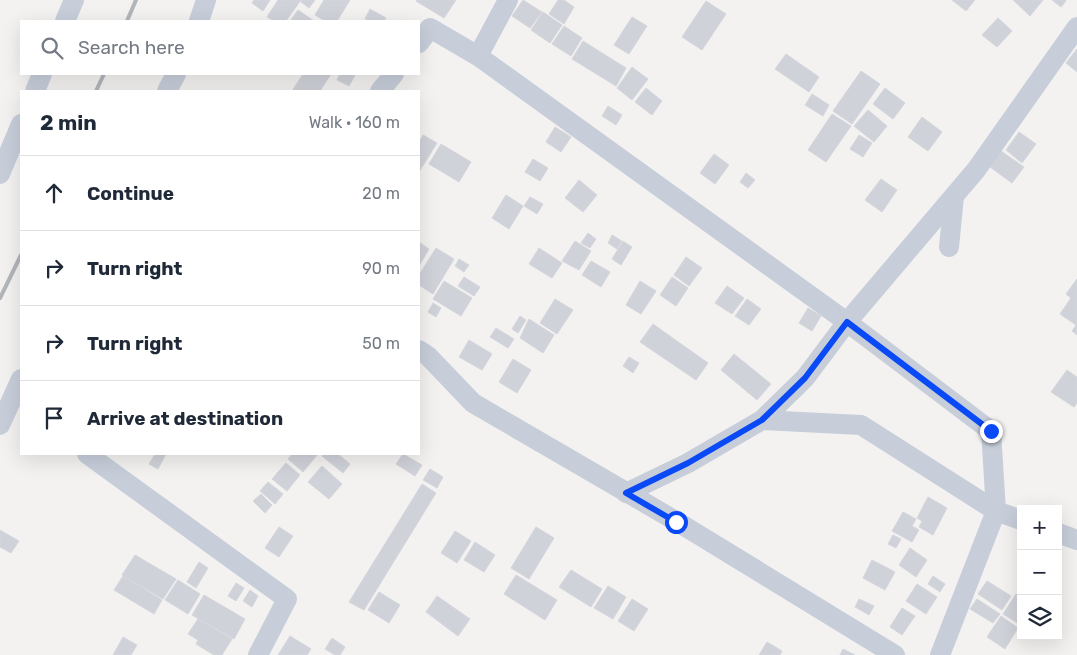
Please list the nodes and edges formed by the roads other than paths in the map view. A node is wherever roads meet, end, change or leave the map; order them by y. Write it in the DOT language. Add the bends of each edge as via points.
graph roads {
  1 [pos="74,0"];
  2 [pos="206,0"];
  3 [pos="508,0"];
  4 [pos="65,20"];
  5 [pos="199,20"];
  6 [pos="1077,28"];
  7 [pos="420,41"];
  8 [pos="478,56"];
  9 [pos="42,75"];
  10 [pos="175,75"];
  11 [pos="393,75"];
  12 [pos="35,90"];
  13 [pos="168,90"];
  14 [pos="381,90"];
  15 [pos="20,126"];
  16 [pos="0,174"];
  17 [pos="954,196"];
  18 [pos="949,248"];
  19 [pos="847,322"];
  20 [pos="420,351"];
  21 [pos="20,381"];
  22 [pos="762,420"];
  23 [pos="0,425"];
  24 [pos="88,455"];
  25 [pos="626,493"];
  26 [pos="996,511"];
  27 [pos="1017,519"];
  28 [pos="1062,534"];
  29 [pos="1077,540"];
  30 [pos="258,655"];
  31 [pos="895,655"];
  32 [pos="940,655"];
  1 -- 4 [label="street"];
  2 -- 5 [label="street"];
  3 -- 8 [label="street"];
  6 -- 17 [label="street"];
  7 -- 8 [label="street" via="430,28"];
  8 -- 19 [label="street"];
  9 -- 12 [label="street"];
  10 -- 13 [label="street"];
  11 -- 14 [label="street"];
  15 -- 16 [label="street"];
  17 -- 18 [label="street"];
  17 -- 19 [label="street"];
  19 -- 22 [label="street" via="805,378"];
  19 -- 26 [label="street" via="991,431"];
  20 -- 25 [label="street" via="473,403"];
  21 -- 23 [label="street"];
  22 -- 25 [label="street" via="688,463"];
  22 -- 26 [label="street" via="861,425"];
  24 -- 30 [label="street" via="287,599"];
  25 -- 31 [label="street"];
  26 -- 27 [label="street"];
  26 -- 32 [label="street"];
  28 -- 29 [label="street"];
}
